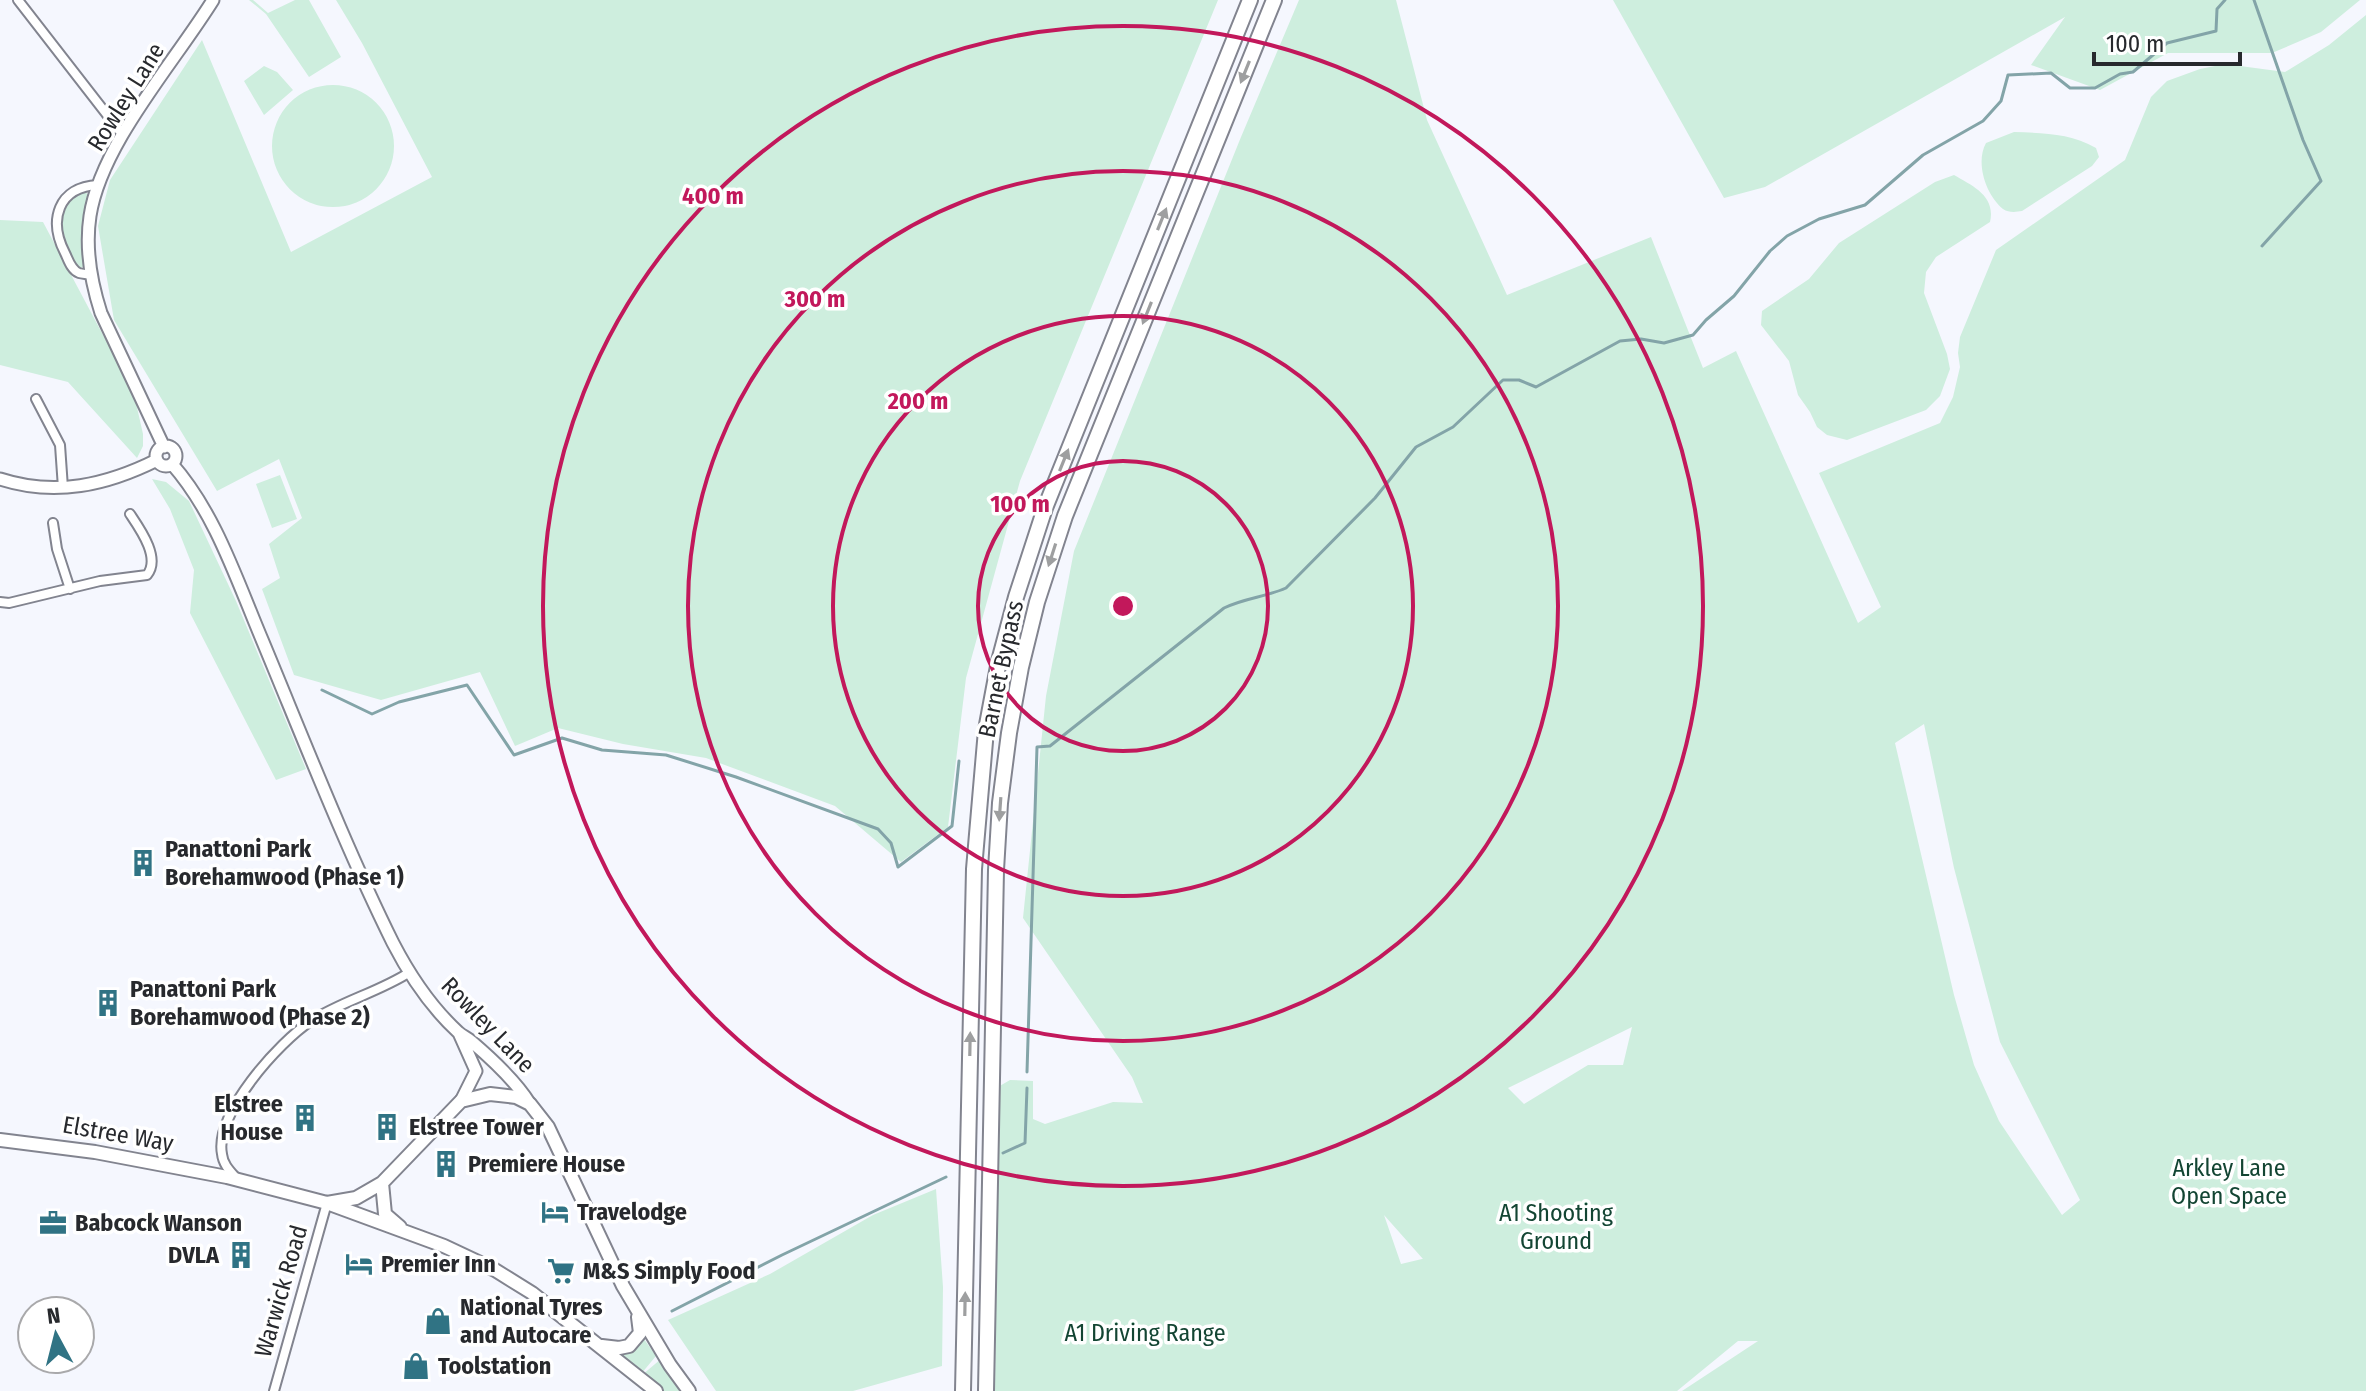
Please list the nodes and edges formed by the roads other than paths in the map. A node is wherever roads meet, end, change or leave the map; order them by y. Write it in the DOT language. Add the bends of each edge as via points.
graph roads {
  1 [pos="18,0"];
  2 [pos="213,0"];
  3 [pos="1250,0"];
  4 [pos="1274,0"];
  5 [pos="122,134"];
  6 [pos="98,185"];
  7 [pos="91,275"];
  8 [pos="36,399"];
  9 [pos="164,447"];
  10 [pos="157,460"];
  11 [pos="172,464"];
  12 [pos="0,479"];
  13 [pos="63,488"];
  14 [pos="130,514"];
  15 [pos="53,523"];
  16 [pos="70,589"];
  17 [pos="0,602"];
  18 [pos="410,972"];
  19 [pos="459,1033"];
  20 [pos="461,1101"];
  21 [pos="530,1104"];
  22 [pos="0,1140"];
  23 [pos="233,1179"];
  24 [pos="382,1183"];
  25 [pos="327,1203"];
  26 [pos="409,1233"];
  27 [pos="636,1310"];
  28 [pos="598,1344"];
  29 [pos="274,1391"];
  30 [pos="656,1391"];
  31 [pos="689,1391"];
  32 [pos="963,1391"];
  33 [pos="986,1391"];
  1 -- 5 [label="street"];
  2 -- 5 [label="street, Rowley Lane"];
  32 -- 3 [label="highway, Barnet Bypass, one-way" via="974,869 986,730 999,661 1045,508"];
  4 -- 33 [label="highway, Barnet Bypass, one-way" via="1065,516 1021,667 1007,747 996,870"];
  5 -- 6 [label="street, Rowley Lane"];
  6 -- 7 [label="street, Rowley Lane" via="88,237"];
  6 -- 7 [label="street" via="76,189 61,205 55,225 72,268"];
  7 -- 9 [label="street, Rowley Lane" via="101,313"];
  8 -- 13 [label="street" via="60,445"];
  9 -- 10 [label="street"];
  9 -- 11 [label="street" via="175,452"];
  10 -- 11 [label="street"];
  10 -- 13 [label="street" via="111,480"];
  11 -- 18 [label="street, Rowley Lane" via="220,542 366,884"];
  12 -- 13 [label="street"];
  14 -- 16 [label="street" via="144,535 151,571"];
  15 -- 16 [label="street"];
  16 -- 17 [label="street"];
  18 -- 19 [label="street, Rowley Lane"];
  18 -- 23 [label="street" via="307,1024 274,1053 249,1084 224,1130 222,1155"];
  19 -- 20 [label="street" via="476,1071"];
  19 -- 21 [label="street, Rowley Lane" via="492,1059"];
  20 -- 21 [label="main road" via="498,1094"];
  20 -- 24 [label="main road"];
  21 -- 27 [label="main road, Rowley Lane" via="566,1161"];
  22 -- 23 [label="main road, Elstree Way"];
  23 -- 25 [label="main road"];
  24 -- 25 [label="main road" via="356,1198"];
  24 -- 26 [label="main road" via="385,1214"];
  25 -- 26 [label="main road"];
  25 -- 29 [label="street, Warwick Road"];
  26 -- 28 [label="main road" via="505,1276"];
  27 -- 28 [label="main road" via="641,1325 636,1341 619,1348"];
  27 -- 31 [label="main road, Rowley Lane"];
  28 -- 30 [label="main road"];
}
